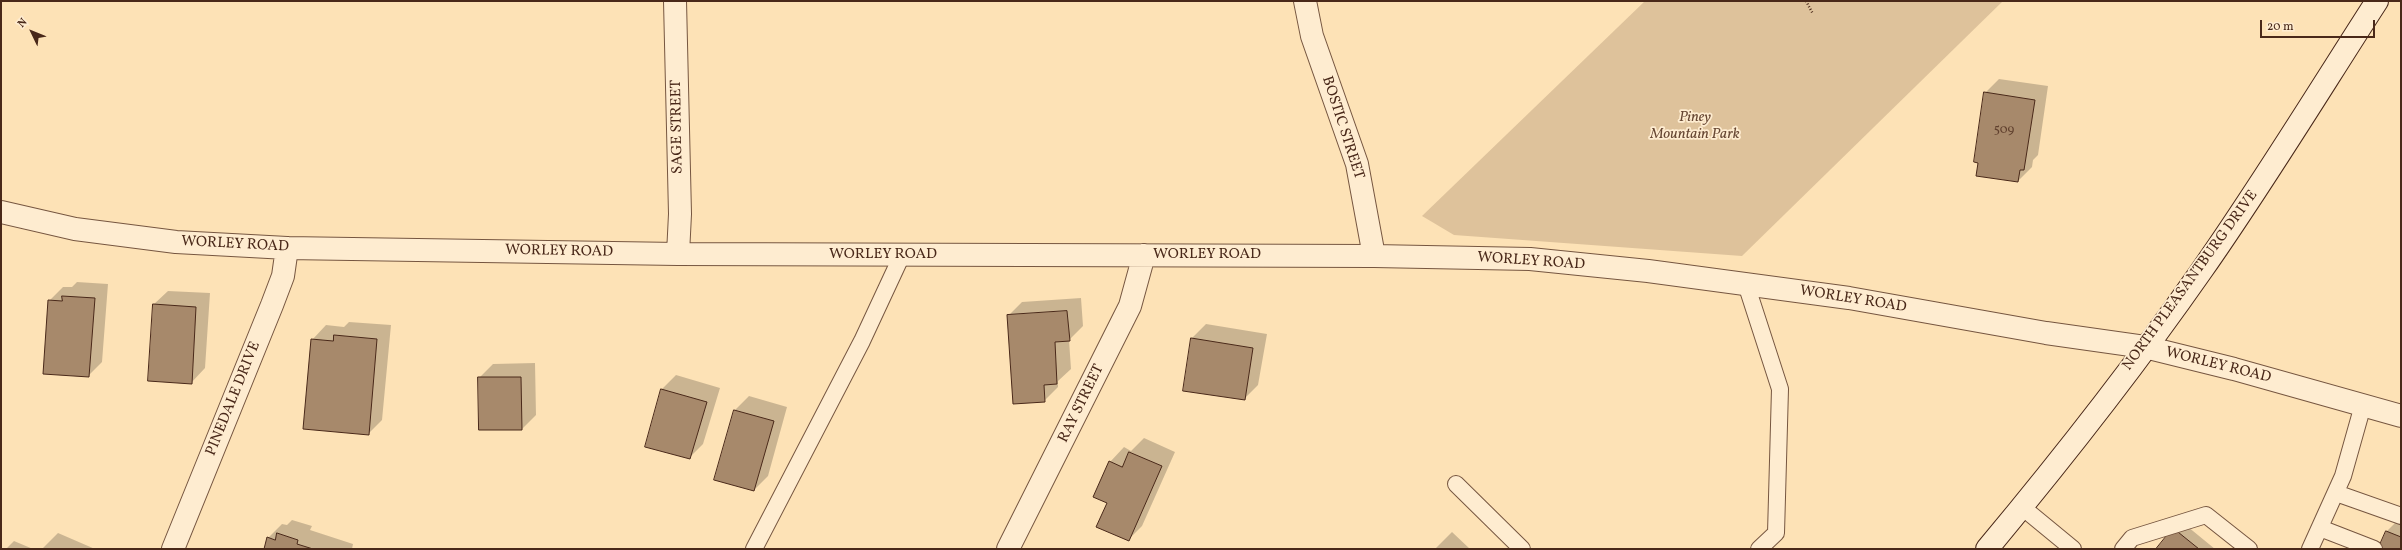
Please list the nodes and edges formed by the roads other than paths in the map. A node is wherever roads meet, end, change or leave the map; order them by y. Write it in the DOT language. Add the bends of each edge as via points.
graph roads {
  1 [pos="675,1"];
  2 [pos="1305,1"];
  3 [pos="2377,1"];
  4 [pos="1,212"];
  5 [pos="287,248"];
  6 [pos="678,254"];
  7 [pos="902,255"];
  8 [pos="1144,255"];
  9 [pos="1374,256"];
  10 [pos="1746,284"];
  11 [pos="2145,347"];
  12 [pos="2363,405"];
  13 [pos="2401,416"];
  14 [pos="1456,484"];
  15 [pos="2336,493"];
  16 [pos="2022,507"];
  17 [pos="2401,516"];
  18 [pos="2320,528"];
  19 [pos="173,549"];
  20 [pos="754,549"];
  21 [pos="1008,549"];
  22 [pos="1522,549"];
  23 [pos="1759,549"];
  24 [pos="1987,549"];
  25 [pos="2073,549"];
  26 [pos="2123,549"];
  27 [pos="2249,549"];
  28 [pos="2310,549"];
  29 [pos="2374,549"];
  1 -- 6 [label="street, SAGE STREET" via="680,214"];
  2 -- 9 [label="street, BOSTIC STREET" via="1312,36 1357,164"];
  3 -- 11 [label="street, NORTH PLEASANTBURG DRIVE" via="2259,186"];
  4 -- 5 [label="street, WORLEY ROAD" via="75,229 176,242"];
  5 -- 6 [label="street, WORLEY ROAD"];
  5 -- 19 [label="street, PINEDALE DRIVE" via="283,276 275,298"];
  6 -- 7 [label="street, WORLEY ROAD"];
  7 -- 8 [label="street, WORLEY ROAD"];
  7 -- 20 [label="lane" via="862,341"];
  8 -- 9 [label="street, WORLEY ROAD"];
  8 -- 21 [label="street, RAY STREET" via="1130,306"];
  9 -- 10 [label="street, WORLEY ROAD" via="1530,259"];
  10 -- 11 [label="street, WORLEY ROAD" via="1848,298 2046,333"];
  10 -- 23 [label="lane" via="1780,389 1776,533"];
  11 -- 12 [label="street, WORLEY ROAD"];
  11 -- 16 [label="street, NORTH PLEASANTBURG DRIVE"];
  12 -- 13 [label="street, WORLEY ROAD"];
  12 -- 15 [label="lane"];
  14 -- 22 [label="lane"];
  15 -- 17 [label="lane"];
  15 -- 18 [label="lane"];
  16 -- 24 [label="street, NORTH PLEASANTBURG DRIVE"];
  16 -- 25 [label="lane"];
  18 -- 28 [label="lane"];
  18 -- 29 [label="lane"];
  26 -- 27 [label="lane" via="2132,538 2206,515"];
}
